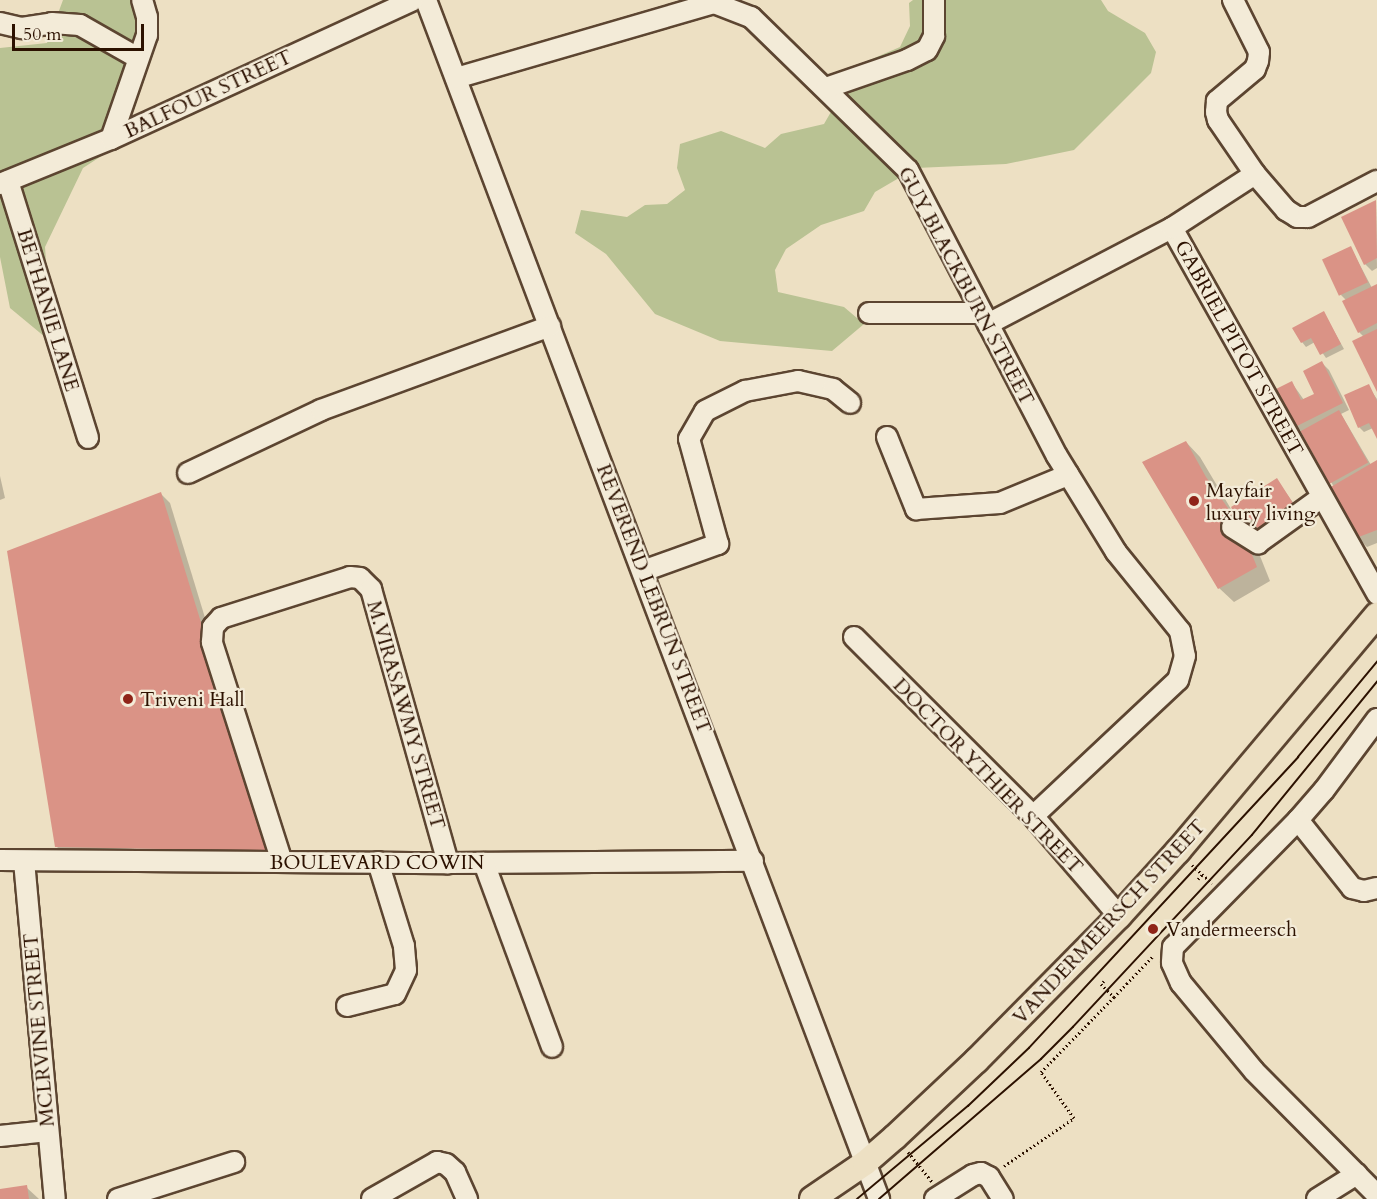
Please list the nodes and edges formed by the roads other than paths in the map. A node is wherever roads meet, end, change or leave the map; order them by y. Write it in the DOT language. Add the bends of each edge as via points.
graph roads {
  1 [pos="142,0"];
  2 [pos="413,0"];
  3 [pos="426,0"];
  4 [pos="934,0"];
  5 [pos="1233,0"];
  6 [pos="0,23"];
  7 [pos="138,58"];
  8 [pos="456,78"];
  9 [pos="826,88"];
  10 [pos="111,139"];
  11 [pos="1255,174"];
  12 [pos="1377,180"];
  13 [pos="4,182"];
  14 [pos="1172,228"];
  15 [pos="869,312"];
  16 [pos="985,319"];
  17 [pos="550,326"];
  18 [pos="850,403"];
  19 [pos="887,437"];
  20 [pos="88,438"];
  21 [pos="188,472"];
  22 [pos="1068,475"];
  23 [pos="1322,496"];
  24 [pos="1232,527"];
  25 [pos="643,571"];
  26 [pos="1377,594"];
  27 [pos="1377,615"];
  28 [pos="854,637"];
  29 [pos="1377,719"];
  30 [pos="1033,816"];
  31 [pos="1298,820"];
  32 [pos="0,860"];
  33 [pos="24,861"];
  34 [pos="753,861"];
  35 [pos="282,862"];
  36 [pos="378,862"];
  37 [pos="448,863"];
  38 [pos="484,863"];
  39 [pos="1377,888"];
  40 [pos="1119,916"];
  41 [pos="347,1006"];
  42 [pos="552,1047"];
  43 [pos="48,1131"];
  44 [pos="0,1136"];
  45 [pos="234,1162"];
  46 [pos="865,1163"];
  47 [pos="1357,1174"];
  48 [pos="1377,1195"];
  49 [pos="939,1197"];
  50 [pos="55,1199"];
  51 [pos="118,1199"];
  52 [pos="372,1199"];
  53 [pos="467,1199"];
  54 [pos="812,1199"];
  55 [pos="879,1199"];
  56 [pos="1003,1199"];
  57 [pos="1317,1199"];
  1 -- 7 [label="street" via="147,35"];
  2 -- 10 [label="street, BALFOUR STREET"];
  3 -- 8 [label="street, REVEREND LEBRUN STREET"];
  4 -- 9 [label="street" via="934,36 927,50"];
  5 -- 11 [label="street" via="1259,52 1258,61 1256,69 1217,101 1216,112"];
  6 -- 7 [label="street" via="22,28 52,23 80,25"];
  7 -- 10 [label="street"];
  8 -- 9 [label="street, GUY BLACKBURN STREET" via="714,3 751,17"];
  8 -- 17 [label="street, REVEREND LEBRUN STREET"];
  9 -- 16 [label="street, GUY BLACKBURN STREET" via="908,170"];
  10 -- 13 [label="street, BALFOUR STREET"];
  11 -- 12 [label="street" via="1297,217 1308,217"];
  11 -- 14 [label="street"];
  13 -- 20 [label="street, BETHANIE LANE"];
  14 -- 16 [label="street"];
  14 -- 23 [label="street, GABRIEL PITOT STREET"];
  15 -- 16 [label="street"];
  16 -- 22 [label="street, GUY BLACKBURN STREET"];
  17 -- 21 [label="street" via="321,410"];
  17 -- 25 [label="street, REVEREND LEBRUN STREET"];
  18 -- 25 [label="street" via="833,389 798,381 746,391 705,411 689,439 718,544"];
  19 -- 22 [label="street" via="916,509 1000,503"];
  22 -- 30 [label="street, GUY BLACKBURN STREET" via="1116,552 1180,631 1185,656 1178,680"];
  23 -- 24 [label="street" via="1258,543"];
  23 -- 26 [label="street, GABRIEL PITOT STREET"];
  25 -- 34 [label="street, REVEREND LEBRUN STREET"];
  27 -- 40 [label="main road, VANDERMEERSCH STREET"];
  28 -- 30 [label="street, DOCTOR YTHIER STREET"];
  29 -- 31 [label="street"];
  30 -- 40 [label="street, DOCTOR YTHIER STREET"];
  31 -- 39 [label="street" via="1352,888"];
  31 -- 47 [label="street" via="1173,947 1172,963 1180,983 1254,1071"];
  32 -- 33 [label="street, BOULEVARD COWIN"];
  33 -- 35 [label="street, BOULEVARD COWIN"];
  33 -- 43 [label="street, MCLRVINE STREET"];
  34 -- 38 [label="street, BOULEVARD COWIN"];
  34 -- 46 [label="street, REVEREND LEBRUN STREET"];
  35 -- 36 [label="street, BOULEVARD COWIN"];
  35 -- 37 [label="street, M.VIRASAWMY STREET" via="212,642 213,627 221,618 350,577 360,578 370,589"];
  36 -- 37 [label="street, BOULEVARD COWIN"];
  36 -- 41 [label="street" via="404,946 406,970 395,994"];
  37 -- 38 [label="street, BOULEVARD COWIN"];
  38 -- 42 [label="street"];
  40 -- 46 [label="main road, VANDERMEERSCH STREET" via="977,1060"];
  43 -- 44 [label="street"];
  43 -- 50 [label="street, MCLRVINE STREET"];
  45 -- 51 [label="street"];
  46 -- 54 [label="main road, VANDERMEERSCH STREET"];
  46 -- 55 [label="street, REVEREND LEBRUN STREET"];
  47 -- 48 [label="street"];
  47 -- 57 [label="street"];
  49 -- 56 [label="street" via="981,1173 989,1177"];
  52 -- 53 [label="street" via="437,1162 455,1172"];
}
